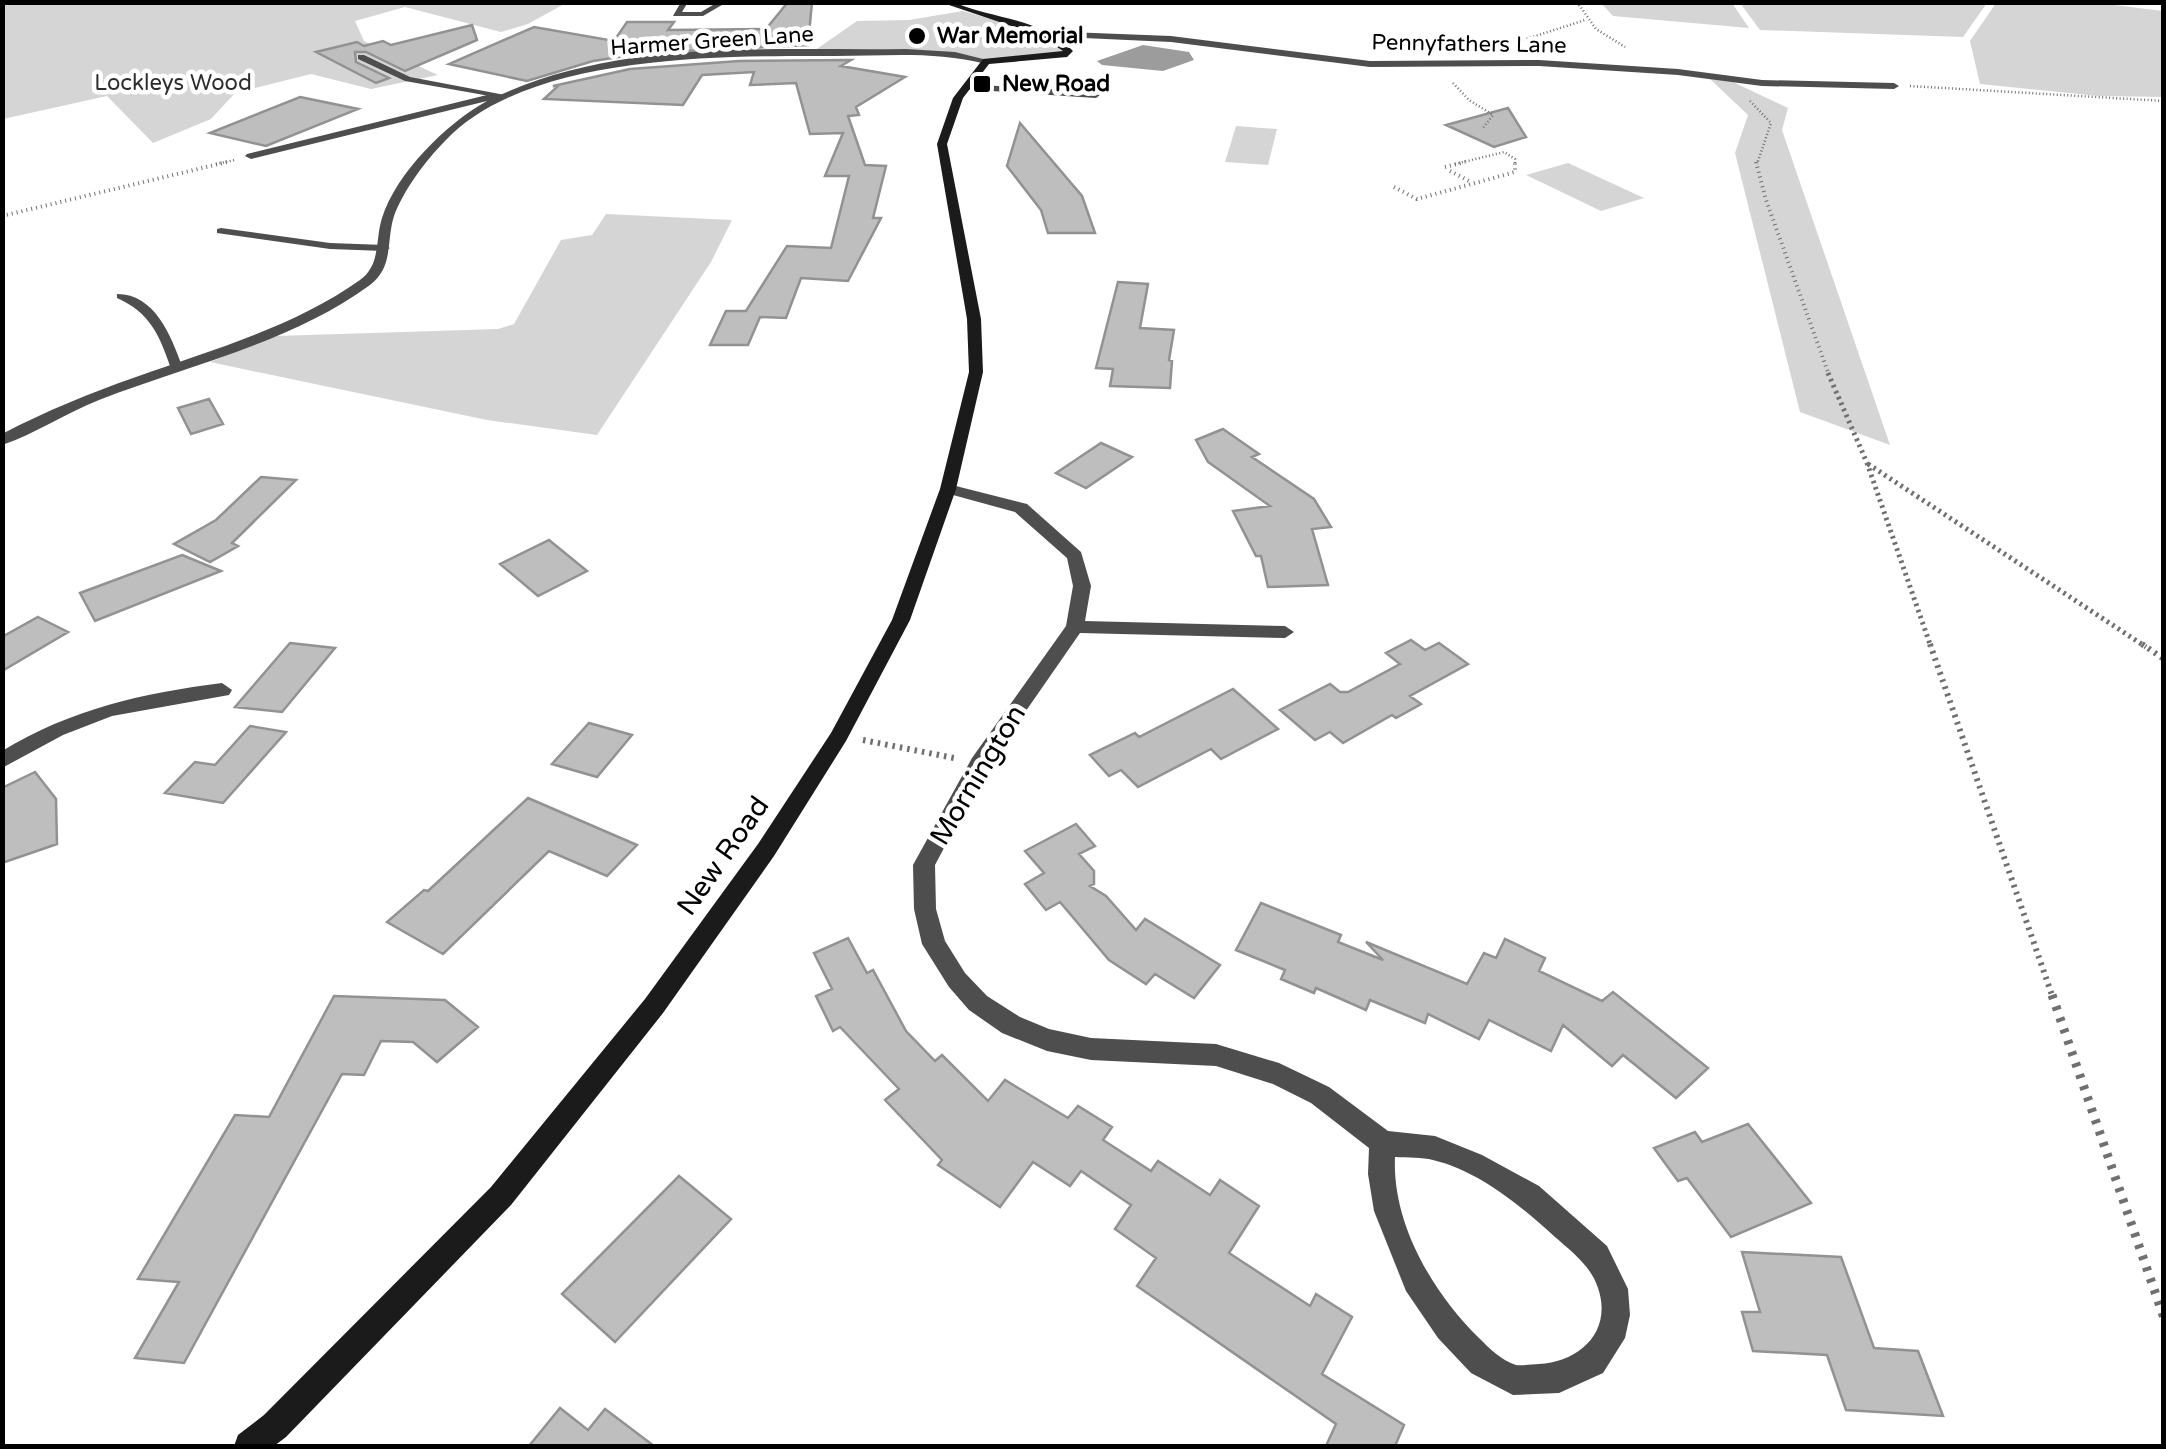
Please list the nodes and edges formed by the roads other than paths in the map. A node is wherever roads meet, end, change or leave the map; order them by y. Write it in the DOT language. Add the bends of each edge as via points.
graph roads {
  1 [pos="685,2"];
  2 [pos="724,2"];
  3 [pos="944,2"];
  4 [pos="1043,34"];
  5 [pos="1114,38"];
  6 [pos="1067,54"];
  7 [pos="361,57"];
  8 [pos="986,61"];
  9 [pos="1894,86"];
  10 [pos="965,87"];
  11 [pos="507,94"];
  12 [pos="1096,94"];
  13 [pos="250,156"];
  14 [pos="221,231"];
  15 [pos="384,248"];
  16 [pos="121,296"];
  17 [pos="176,366"];
  18 [pos="2,440"];
  19 [pos="948,489"];
  20 [pos="1075,626"];
  21 [pos="1286,632"];
  22 [pos="222,690"];
  23 [pos="2,761"];
  24 [pos="1383,1143"];
  25 [pos="249,1446"];
  1 -- 2 [label="lane" via="676,14 703,14"];
  3 -- 4 [label="street"];
  4 -- 5 [label="street, Pennyfathers Lane"];
  4 -- 6 [label="street" via="1061,42"];
  5 -- 6 [label="street"];
  5 -- 9 [label="street, Pennyfathers Lane" via="1370,64 1539,63 1762,83"];
  6 -- 8 [label="street, Harmer Green Lane"];
  7 -- 11 [label="lane" via="408,79"];
  8 -- 10 [label="street, New Road"];
  8 -- 11 [label="street, Harmer Green Lane" via="895,52 701,58 598,69"];
  10 -- 12 [label="lane"];
  10 -- 19 [label="street, New Road" via="942,144 974,319 976,372"];
  11 -- 13 [label="street"];
  11 -- 15 [label="street, Harmer Green Lane" via="428,152 389,213"];
  14 -- 15 [label="lane"];
  15 -- 17 [label="street, Harmer Green Lane" via="380,269 338,299"];
  16 -- 17 [label="lane" via="143,304 162,326"];
  17 -- 18 [label="street, Harmer Green Lane" via="50,414"];
  19 -- 20 [label="street, Mornington" via="1021,508 1075,556 1082,586"];
  19 -- 25 [label="street, New Road" via="901,620 839,736 654,1006 501,1196"];
  20 -- 21 [label="street"];
  20 -- 24 [label="street, Mornington" via="980,763 924,865 934,944 978,1003 1011,1025 1091,1049 1216,1056 1279,1074 1320,1095"];
  22 -- 23 [label="street" via="109,707"];
  24 -- 24 [label="street" via="1435,1148 1473,1164 1529,1195 1597,1256 1614,1289 1615,1315 1610,1338 1592,1362 1559,1378 1513,1380 1482,1362 1448,1328 1416,1281 1388,1211 1380,1174"];
}
